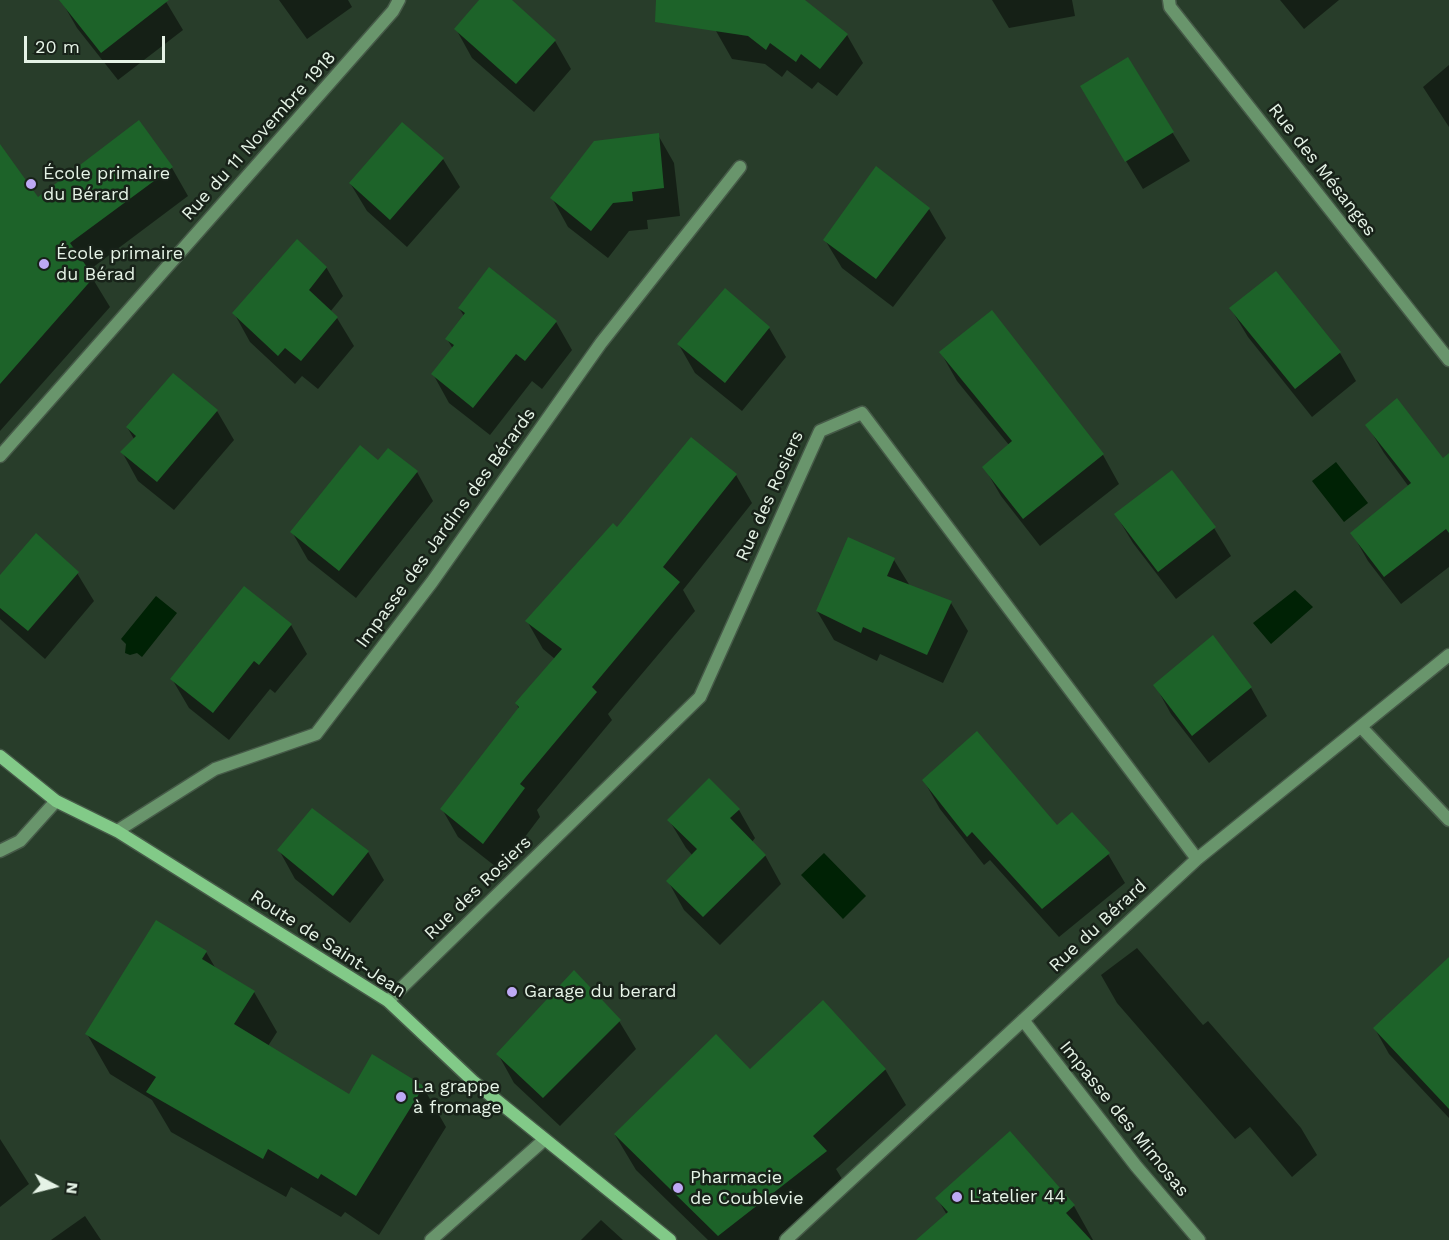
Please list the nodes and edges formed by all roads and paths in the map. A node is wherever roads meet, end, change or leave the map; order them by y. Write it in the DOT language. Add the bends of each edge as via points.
graph roads {
  1 [pos="399,0"];
  2 [pos="1169,0"];
  3 [pos="740,167"];
  4 [pos="1449,360"];
  5 [pos="0,456"];
  6 [pos="1449,655"];
  7 [pos="1360,726"];
  8 [pos="0,756"];
  9 [pos="56,801"];
  10 [pos="1449,820"];
  11 [pos="117,831"];
  12 [pos="0,851"];
  13 [pos="1197,859"];
  14 [pos="388,1001"];
  15 [pos="1023,1020"];
  16 [pos="544,1140"];
  17 [pos="431,1240"];
  18 [pos="670,1240"];
  19 [pos="786,1240"];
  20 [pos="1199,1240"];
  1 -- 5 [label="street, Rue du 11 Novembre 1918"];
  2 -- 4 [label="street, Rue des Mésanges" via="1170,7"];
  3 -- 11 [label="street, Impasse des Jardins des Bérards" via="601,343 432,582 315,734 215,769"];
  6 -- 7 [label="street, Rue du Bérard"];
  7 -- 10 [label="street"];
  7 -- 13 [label="street, Rue du Bérard"];
  8 -- 9 [label="main road, Route de Saint-Jean"];
  9 -- 11 [label="main road, Route de Saint-Jean"];
  9 -- 12 [label="street" via="20,841"];
  11 -- 14 [label="main road, Route de Saint-Jean"];
  13 -- 14 [label="street, Rue des Rosiers" via="862,413 820,431 700,697"];
  13 -- 15 [label="street, Rue du Bérard"];
  14 -- 16 [label="main road, Route de Saint-Jean" via="474,1082"];
  15 -- 19 [label="street, Rue du Bérard"];
  15 -- 20 [label="street, Impasse des Mimosas"];
  16 -- 17 [label="street"];
  16 -- 18 [label="main road, Route de Saint-Jean"];
}
